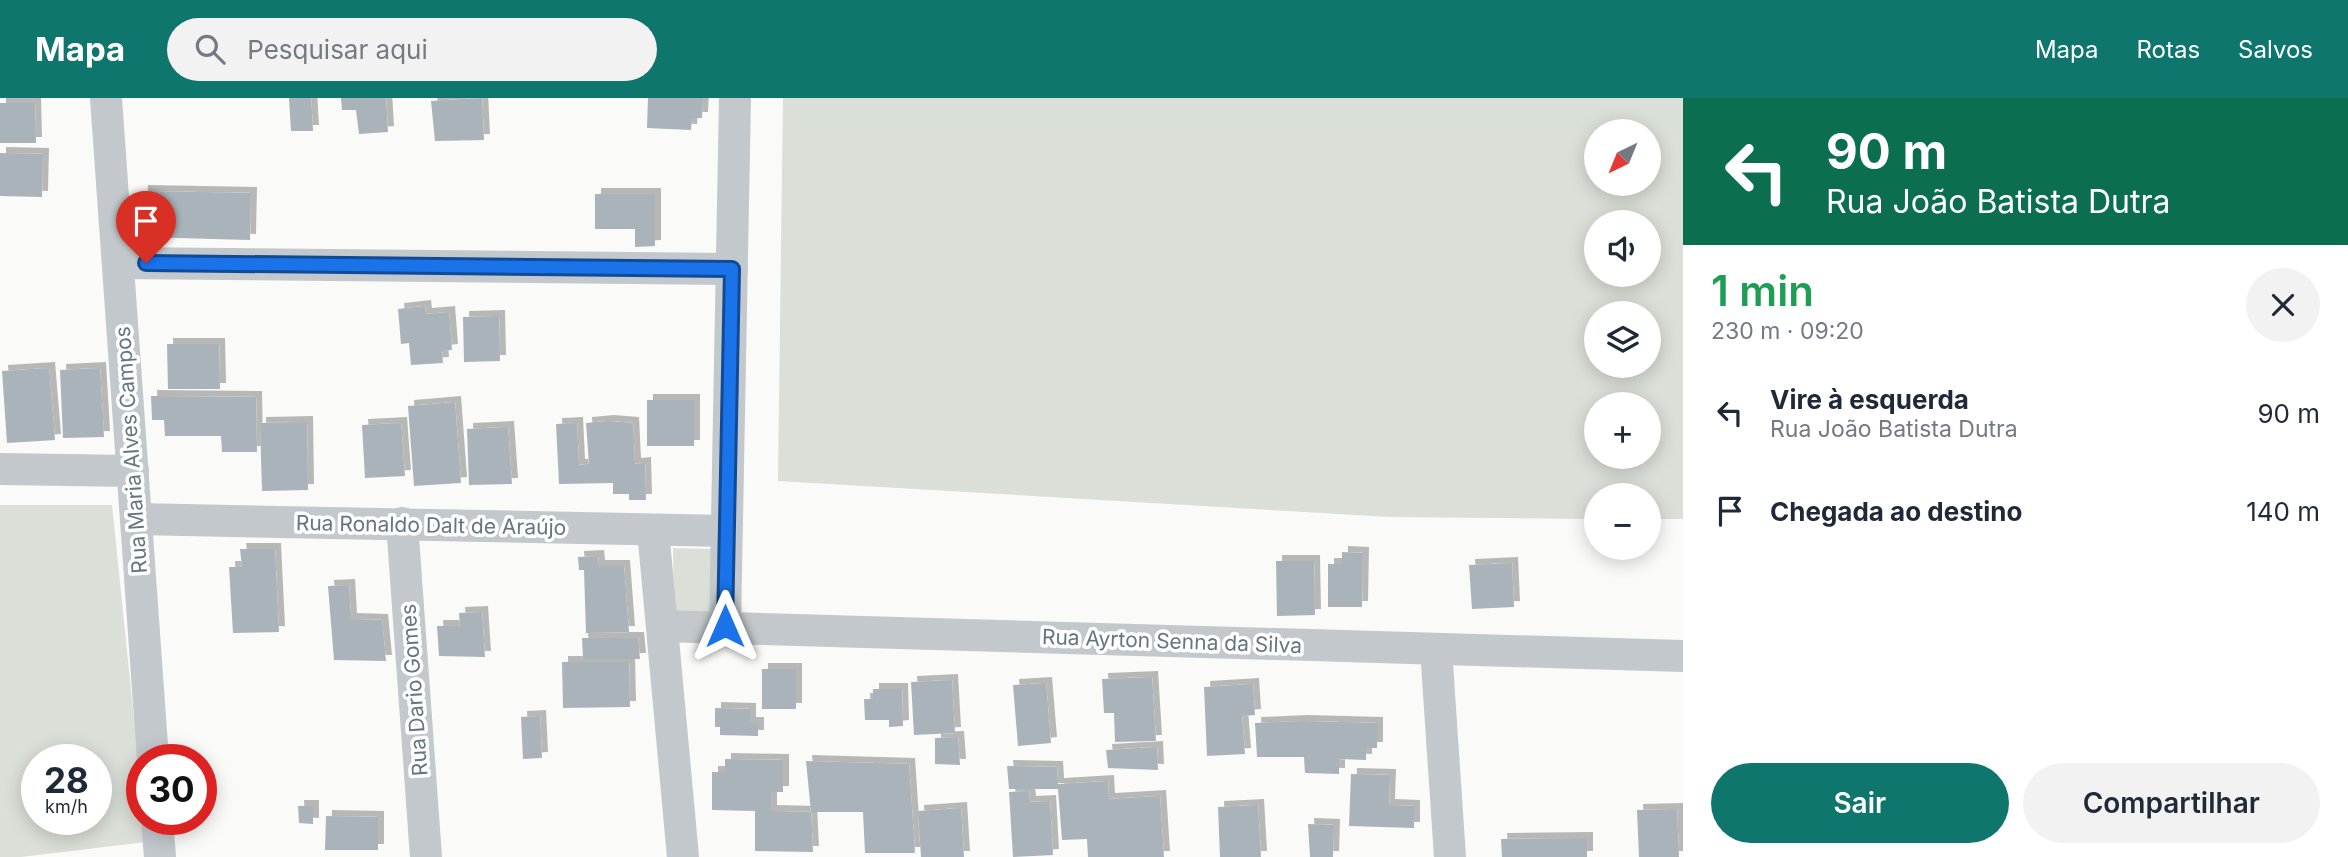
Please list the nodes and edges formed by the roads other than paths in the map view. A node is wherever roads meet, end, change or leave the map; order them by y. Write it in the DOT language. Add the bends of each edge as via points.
graph roads {
  1 [pos="106,98"];
  2 [pos="735,98"];
  3 [pos="118,263"];
  4 [pos="732,269"];
  5 [pos="0,469"];
  6 [pos="132,471"];
  7 [pos="136,519"];
  8 [pos="402,523"];
  9 [pos="653,530"];
  10 [pos="726,531"];
  11 [pos="662,626"];
  12 [pos="725,626"];
  13 [pos="1436,649"];
  14 [pos="1683,656"];
  15 [pos="152,744"];
  16 [pos="159,835"];
  17 [pos="160,857"];
  18 [pos="426,857"];
  19 [pos="683,857"];
  20 [pos="1450,857"];
  1 -- 3 [label="street, Rua Maria Alves Campos"];
  2 -- 4 [label="street"];
  3 -- 4 [label="street"];
  3 -- 6 [label="street, Rua Maria Alves Campos"];
  4 -- 10 [label="street"];
  5 -- 6 [label="street"];
  6 -- 7 [label="street, Rua Maria Alves Campos"];
  7 -- 8 [label="street, Rua Ronaldo Dalt de Araújo"];
  7 -- 15 [label="street, Rua Maria Alves Campos"];
  8 -- 9 [label="street, Rua Ronaldo Dalt de Araújo"];
  8 -- 18 [label="street, Rua Dario Gomes"];
  9 -- 10 [label="street, Rua Ronaldo Dalt de Araújo"];
  9 -- 11 [label="street"];
  10 -- 12 [label="street"];
  11 -- 12 [label="street, Rua Ayrton Senna da Silva"];
  11 -- 19 [label="street"];
  12 -- 13 [label="street, Rua Ayrton Senna da Silva"];
  13 -- 14 [label="street, Rua Ayrton Senna da Silva"];
  13 -- 20 [label="street"];
  16 -- 17 [label="street"];
}
